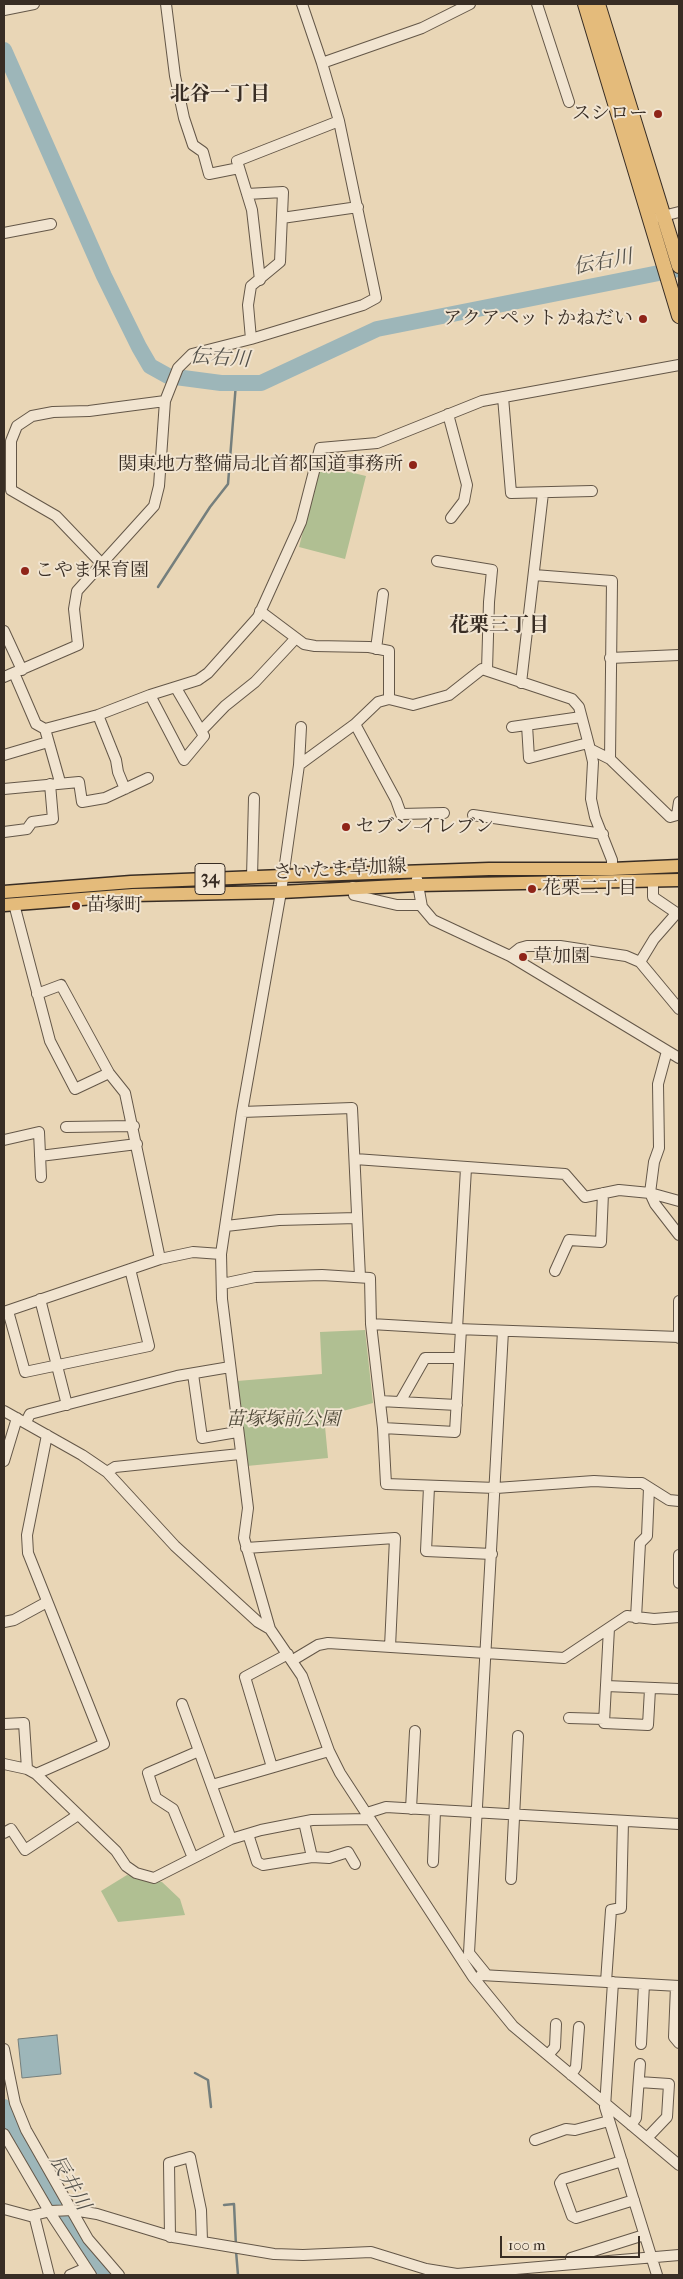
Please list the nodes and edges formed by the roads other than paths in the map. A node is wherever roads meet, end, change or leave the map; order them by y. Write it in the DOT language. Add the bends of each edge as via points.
graph roads {
  1 [pos="34,4"];
  2 [pos="166,4"];
  3 [pos="302,4"];
  4 [pos="470,4"];
  5 [pos="537,4"];
  6 [pos="585,4"];
  7 [pos="598,4"];
  8 [pos="4,10"];
  9 [pos="322,63"];
  10 [pos="568,102"];
  11 [pos="339,121"];
  12 [pos="239,168"];
  13 [pos="247,194"];
  14 [pos="358,207"];
  15 [pos="679,212"];
  16 [pos="282,218"];
  17 [pos="657,218"];
  18 [pos="51,224"];
  19 [pos="4,233"];
  20 [pos="678,260"];
  21 [pos="260,280"];
  22 [pos="679,316"];
  23 [pos="251,339"];
  24 [pos="679,365"];
  25 [pos="503,397"];
  26 [pos="165,401"];
  27 [pos="448,414"];
  28 [pos="592,492"];
  29 [pos="543,493"];
  30 [pos="451,518"];
  31 [pos="436,560"];
  32 [pos="101,564"];
  33 [pos="534,575"];
  34 [pos="383,594"];
  35 [pos="260,611"];
  36 [pos="4,632"];
  37 [pos="296,638"];
  38 [pos="376,649"];
  39 [pos="679,655"];
  40 [pos="610,658"];
  41 [pos="487,670"];
  42 [pos="13,673"];
  43 [pos="521,683"];
  44 [pos="176,688"];
  45 [pos="150,695"];
  46 [pos="389,699"];
  47 [pos="98,716"];
  48 [pos="581,717"];
  49 [pos="355,724"];
  50 [pos="527,725"];
  51 [pos="301,727"];
  52 [pos="512,727"];
  53 [pos="45,729"];
  54 [pos="202,731"];
  55 [pos="48,742"];
  56 [pos="589,746"];
  57 [pos="4,755"];
  58 [pos="610,759"];
  59 [pos="299,765"];
  60 [pos="148,778"];
  61 [pos="55,783"];
  62 [pos="4,789"];
  63 [pos="125,789"];
  64 [pos="254,798"];
  65 [pos="679,802"];
  66 [pos="444,812"];
  67 [pos="473,815"];
  68 [pos="4,832"];
  69 [pos="603,834"];
  70 [pos="679,866"];
  71 [pos="612,869"];
  72 [pos="417,871"];
  73 [pos="283,876"];
  74 [pos="252,877"];
  75 [pos="653,880"];
  76 [pos="679,880"];
  77 [pos="417,885"];
  78 [pos="353,887"];
  79 [pos="4,892"];
  80 [pos="281,892"];
  81 [pos="9,905"];
  82 [pos="421,905"];
  83 [pos="510,956"];
  84 [pos="640,962"];
  85 [pos="38,994"];
  86 [pos="679,1009"];
  87 [pos="667,1051"];
  88 [pos="679,1058"];
  89 [pos="110,1074"];
  90 [pos="242,1112"];
  91 [pos="134,1126"];
  92 [pos="66,1127"];
  93 [pos="4,1140"];
  94 [pos="137,1144"];
  95 [pos="40,1156"];
  96 [pos="356,1159"];
  97 [pos="466,1168"];
  98 [pos="41,1177"];
  99 [pos="603,1193"];
  100 [pos="650,1193"];
  101 [pos="679,1201"];
  102 [pos="357,1218"];
  103 [pos="226,1226"];
  104 [pos="679,1234"];
  105 [pos="221,1254"];
  106 [pos="160,1259"];
  107 [pos="130,1269"];
  108 [pos="555,1271"];
  109 [pos="360,1277"];
  110 [pos="222,1284"];
  111 [pos="40,1300"];
  112 [pos="679,1301"];
  113 [pos="6,1311"];
  114 [pos="371,1324"];
  115 [pos="459,1329"];
  116 [pos="503,1331"];
  117 [pos="679,1337"];
  118 [pos="459,1358"];
  119 [pos="57,1364"];
  120 [pos="230,1367"];
  121 [pos="193,1374"];
  122 [pos="380,1401"];
  123 [pos="400,1402"];
  124 [pos="67,1405"];
  125 [pos="457,1405"];
  126 [pos="4,1411"];
  127 [pos="22,1420"];
  128 [pos="383,1428"];
  129 [pos="237,1432"];
  130 [pos="47,1435"];
  131 [pos="240,1454"];
  132 [pos="4,1461"];
  133 [pos="107,1472"];
  134 [pos="429,1487"];
  135 [pos="496,1488"];
  136 [pos="649,1488"];
  137 [pos="679,1501"];
  138 [pos="246,1548"];
  139 [pos="492,1554"];
  140 [pos="679,1555"];
  141 [pos="679,1584"];
  142 [pos="47,1602"];
  143 [pos="679,1617"];
  144 [pos="636,1618"];
  145 [pos="4,1622"];
  146 [pos="609,1628"];
  147 [pos="270,1629"];
  148 [pos="390,1647"];
  149 [pos="486,1652"];
  150 [pos="290,1657"];
  151 [pos="606,1686"];
  152 [pos="650,1689"];
  153 [pos="679,1689"];
  154 [pos="182,1704"];
  155 [pos="569,1718"];
  156 [pos="604,1719"];
  157 [pos="4,1724"];
  158 [pos="415,1731"];
  159 [pos="518,1736"];
  160 [pos="199,1752"];
  161 [pos="329,1752"];
  162 [pos="4,1764"];
  163 [pos="272,1767"];
  164 [pos="32,1771"];
  165 [pos="212,1785"];
  166 [pos="412,1809"];
  167 [pos="435,1811"];
  168 [pos="477,1813"];
  169 [pos="78,1815"];
  170 [pos="369,1816"];
  171 [pos="513,1816"];
  172 [pos="623,1821"];
  173 [pos="304,1822"];
  174 [pos="679,1824"];
  175 [pos="4,1833"];
  176 [pos="248,1834"];
  177 [pos="231,1839"];
  178 [pos="312,1857"];
  179 [pos="193,1858"];
  180 [pos="433,1862"];
  181 [pos="355,1864"];
  182 [pos="510,1879"];
  183 [pos="486,1974"];
  184 [pos="473,1977"];
  185 [pos="610,1982"];
  186 [pos="644,1984"];
  187 [pos="678,1986"];
  188 [pos="556,2024"];
  189 [pos="580,2027"];
  190 [pos="679,2043"];
  191 [pos="641,2044"];
  192 [pos="4,2049"];
  193 [pos="548,2055"];
  194 [pos="640,2064"];
  195 [pos="571,2075"];
  196 [pos="639,2082"];
  197 [pos="605,2103"];
  198 [pos="609,2121"];
  199 [pos="631,2125"];
  200 [pos="4,2134"];
  201 [pos="647,2138"];
  202 [pos="536,2140"];
  203 [pos="622,2161"];
  204 [pos="679,2164"];
  205 [pos="634,2200"];
  206 [pos="4,2209"];
  207 [pos="71,2210"];
  208 [pos="50,2211"];
  209 [pos="34,2215"];
  210 [pos="644,2235"];
  211 [pos="170,2237"];
  212 [pos="202,2241"];
  213 [pos="679,2255"];
  214 [pos="571,2258"];
  215 [pos="652,2258"];
  216 [pos="89,2272"];
  217 [pos="438,2273"];
  218 [pos="522,2273"];
  219 [pos="50,2275"];
  220 [pos="70,2275"];
  221 [pos="119,2275"];
  222 [pos="657,2275"];
  1 -- 8 [label="street"];
  2 -- 12 [label="street" via="175,76 193,145 203,152 209,174"];
  3 -- 9 [label="street"];
  4 -- 9 [label="street" via="422,28"];
  5 -- 10 [label="street"];
  6 -- 17 [label="highway"];
  7 -- 17 [label="highway"];
  9 -- 11 [label="street"];
  11 -- 12 [label="street" via="237,161"];
  11 -- 14 [label="street"];
  12 -- 13 [label="street"];
  13 -- 16 [label="street" via="283,192"];
  13 -- 21 [label="street" via="252,210"];
  14 -- 16 [label="street"];
  14 -- 23 [label="street" via="376,298 363,305"];
  15 -- 17 [label="street"];
  16 -- 21 [label="street" via="280,262"];
  17 -- 20 [label="highway"];
  17 -- 22 [label="highway" via="662,258"];
  18 -- 19 [label="street"];
  21 -- 23 [label="street" via="251,286 248,305"];
  23 -- 26 [label="street" via="192,354 178,369"];
  24 -- 25 [label="street"];
  25 -- 27 [label="street"];
  25 -- 29 [label="street" via="511,493"];
  26 -- 32 [label="street" via="159,486 154,506"];
  26 -- 32 [label="street" via="32,416 17,426 14,433 11,441 11,490 56,516"];
  27 -- 30 [label="street" via="467,485 464,501"];
  27 -- 35 [label="street" via="377,443 320,448 300,522"];
  28 -- 29 [label="street"];
  29 -- 33 [label="street"];
  31 -- 41 [label="street" via="492,570"];
  32 -- 42 [label="street" via="77,591 74,609 78,645"];
  33 -- 40 [label="street" via="612,581"];
  33 -- 43 [label="street"];
  34 -- 38 [label="street"];
  35 -- 37 [label="street"];
  35 -- 44 [label="street" via="208,673"];
  36 -- 42 [label="street"];
  37 -- 38 [label="street" via="315,646 346,645"];
  37 -- 54 [label="street"];
  38 -- 46 [label="street" via="389,651"];
  39 -- 40 [label="street"];
  40 -- 58 [label="street"];
  41 -- 43 [label="street"];
  41 -- 46 [label="street" via="470,676 448,695 413,705"];
  42 -- 53 [label="street" via="36,724"];
  43 -- 48 [label="street" via="572,699 579,707"];
  44 -- 45 [label="street"];
  44 -- 54 [label="street"];
  45 -- 47 [label="street"];
  45 -- 54 [label="street" via="184,760 204,736"];
  46 -- 49 [label="street" via="378,702"];
  47 -- 53 [label="street"];
  47 -- 63 [label="street"];
  48 -- 50 [label="street"];
  48 -- 56 [label="street"];
  49 -- 59 [label="street"];
  49 -- 66 [label="street" via="401,814"];
  50 -- 52 [label="street"];
  50 -- 56 [label="street" via="529,758"];
  51 -- 59 [label="street"];
  53 -- 55 [label="street"];
  55 -- 57 [label="street"];
  55 -- 61 [label="street"];
  56 -- 58 [label="street"];
  56 -- 69 [label="street" via="593,762 591,799"];
  58 -- 65 [label="street" via="670,817 677,816"];
  59 -- 73 [label="street"];
  60 -- 63 [label="street"];
  61 -- 62 [label="street"];
  61 -- 63 [label="street" via="79,782 82,802 105,798"];
  61 -- 68 [label="street" via="53,818 32,822 27,829"];
  64 -- 74 [label="street"];
  67 -- 69 [label="street"];
  69 -- 71 [label="street"];
  70 -- 71 [label="main road, さいたま草加線 / 34"];
  71 -- 72 [label="main road, さいたま草加線 / 34"];
  72 -- 73 [label="main road, さいたま草加線 / 34"];
  72 -- 77 [label="street"];
  73 -- 74 [label="main road, さいたま草加線 / 34"];
  73 -- 80 [label="street"];
  74 -- 79 [label="main road, さいたま草加線 / 34"];
  75 -- 76 [label="main road, さいたま草加線 / 34"];
  75 -- 77 [label="main road, さいたま草加線 / 34"];
  75 -- 84 [label="street" via="653,897 675,915 650,943"];
  77 -- 78 [label="main road, さいたま草加線 / 34"];
  77 -- 82 [label="street"];
  78 -- 80 [label="main road, さいたま草加線 / 34"];
  78 -- 82 [label="street" via="354,894 397,905"];
  80 -- 81 [label="main road, さいたま草加線 / 34" via="133,895"];
  80 -- 90 [label="street"];
  81 -- 85 [label="street"];
  82 -- 83 [label="street" via="433,920"];
  83 -- 84 [label="street" via="527,946 560,946 626,956"];
  83 -- 87 [label="street"];
  84 -- 86 [label="street"];
  85 -- 89 [label="street" via="61,985"];
  85 -- 89 [label="street" via="50,1040 75,1089"];
  87 -- 88 [label="street"];
  87 -- 100 [label="street" via="658,1084 659,1148"];
  89 -- 91 [label="street" via="125,1093"];
  90 -- 96 [label="street" via="352,1108"];
  90 -- 103 [label="street"];
  91 -- 92 [label="street" via="87,1123"];
  91 -- 94 [label="street"];
  93 -- 95 [label="street" via="39,1132"];
  94 -- 95 [label="street"];
  94 -- 106 [label="street"];
  95 -- 98 [label="street"];
  96 -- 97 [label="street"];
  96 -- 102 [label="street"];
  97 -- 99 [label="street" via="566,1174 584,1197"];
  97 -- 115 [label="street"];
  99 -- 100 [label="street" via="619,1190"];
  99 -- 108 [label="street" via="601,1242 569,1240"];
  100 -- 101 [label="street"];
  100 -- 104 [label="street"];
  102 -- 103 [label="street" via="280,1220"];
  102 -- 109 [label="street"];
  103 -- 105 [label="street"];
  105 -- 106 [label="street" via="193,1252"];
  105 -- 110 [label="street"];
  106 -- 107 [label="street"];
  107 -- 111 [label="street"];
  107 -- 119 [label="street" via="149,1346"];
  109 -- 110 [label="street" via="255,1277"];
  109 -- 114 [label="street" via="370,1278"];
  110 -- 120 [label="street"];
  111 -- 113 [label="street"];
  111 -- 119 [label="street"];
  112 -- 117 [label="street"];
  113 -- 119 [label="street" via="25,1372"];
  114 -- 115 [label="street"];
  114 -- 122 [label="street"];
  115 -- 116 [label="street"];
  115 -- 118 [label="street"];
  116 -- 117 [label="street"];
  116 -- 135 [label="street"];
  118 -- 123 [label="street" via="425,1358"];
  118 -- 125 [label="street"];
  119 -- 124 [label="street"];
  120 -- 121 [label="street"];
  120 -- 129 [label="street"];
  121 -- 124 [label="street"];
  121 -- 129 [label="street" via="202,1438"];
  122 -- 123 [label="street"];
  122 -- 128 [label="street"];
  123 -- 125 [label="street"];
  124 -- 127 [label="street" via="30,1414"];
  125 -- 128 [label="street" via="455,1432"];
  126 -- 127 [label="street"];
  127 -- 130 [label="street"];
  127 -- 132 [label="street"];
  128 -- 134 [label="street" via="386,1484"];
  129 -- 131 [label="street"];
  130 -- 133 [label="street"];
  130 -- 142 [label="street" via="27,1535 28,1553"];
  131 -- 133 [label="street" via="115,1467"];
  131 -- 138 [label="street" via="248,1508"];
  133 -- 147 [label="street" via="175,1546 258,1622"];
  134 -- 135 [label="street"];
  134 -- 139 [label="street" via="426,1551"];
  135 -- 136 [label="street" via="594,1481 642,1483"];
  135 -- 139 [label="street"];
  136 -- 137 [label="street" via="669,1500"];
  136 -- 144 [label="street" via="647,1536 640,1543"];
  138 -- 147 [label="street"];
  138 -- 148 [label="street" via="396,1538"];
  139 -- 149 [label="street"];
  140 -- 141 [label="street"];
  142 -- 145 [label="street"];
  142 -- 164 [label="street" via="104,1744"];
  143 -- 144 [label="street"];
  144 -- 146 [label="street" via="627,1616"];
  146 -- 149 [label="street" via="564,1658"];
  146 -- 151 [label="street"];
  147 -- 150 [label="street"];
  148 -- 149 [label="street"];
  148 -- 150 [label="street" via="328,1643"];
  149 -- 168 [label="street"];
  150 -- 161 [label="street" via="302,1676"];
  150 -- 163 [label="street" via="245,1676"];
  151 -- 152 [label="street"];
  151 -- 156 [label="street"];
  152 -- 153 [label="street"];
  152 -- 156 [label="street" via="648,1725 604,1723"];
  154 -- 160 [label="street"];
  155 -- 156 [label="street"];
  157 -- 164 [label="street" via="24,1723"];
  158 -- 166 [label="street"];
  159 -- 171 [label="street"];
  160 -- 165 [label="street"];
  160 -- 179 [label="street" via="148,1773 156,1798 173,1809"];
  161 -- 163 [label="street"];
  161 -- 170 [label="street"];
  162 -- 164 [label="street"];
  163 -- 165 [label="street"];
  164 -- 169 [label="street"];
  165 -- 177 [label="street"];
  166 -- 167 [label="street"];
  166 -- 170 [label="street" via="386,1808"];
  167 -- 168 [label="street"];
  167 -- 180 [label="street"];
  168 -- 171 [label="street"];
  168 -- 183 [label="street" via="469,1953"];
  169 -- 175 [label="street" via="25,1850 11,1829"];
  169 -- 179 [label="street" via="136,1873 154,1878"];
  170 -- 173 [label="street"];
  170 -- 184 [label="street"];
  171 -- 172 [label="street"];
  171 -- 182 [label="street"];
  172 -- 174 [label="street"];
  172 -- 185 [label="street" via="621,1908 611,1910"];
  173 -- 176 [label="street"];
  173 -- 178 [label="street"];
  176 -- 177 [label="street"];
  176 -- 178 [label="street" via="257,1862 263,1865"];
  177 -- 179 [label="street"];
  178 -- 181 [label="street" via="329,1858 348,1852"];
  183 -- 184 [label="street"];
  183 -- 185 [label="street"];
  184 -- 193 [label="street" via="513,2026"];
  185 -- 186 [label="street"];
  185 -- 197 [label="street"];
  186 -- 187 [label="street"];
  186 -- 191 [label="street"];
  187 -- 190 [label="street" via="674,2037"];
  188 -- 193 [label="street" via="554,2047"];
  189 -- 195 [label="street" via="576,2067"];
  192 -- 207 [label="street" via="8,2079 20,2116"];
  193 -- 195 [label="street"];
  194 -- 196 [label="street"];
  195 -- 197 [label="street"];
  196 -- 199 [label="street" via="636,2118"];
  196 -- 201 [label="street" via="669,2084 667,2117"];
  197 -- 198 [label="street"];
  197 -- 199 [label="street"];
  198 -- 202 [label="street" via="575,2130 566,2129"];
  198 -- 203 [label="street"];
  199 -- 201 [label="street"];
  200 -- 208 [label="street"];
  201 -- 204 [label="street"];
  203 -- 205 [label="street"];
  203 -- 205 [label="street" via="563,2179 560,2184 572,2216 576,2218"];
  205 -- 210 [label="street"];
  206 -- 209 [label="street"];
  207 -- 208 [label="street"];
  207 -- 211 [label="street" via="98,2214"];
  207 -- 221 [label="street" via="88,2239"];
  208 -- 209 [label="street"];
  208 -- 216 [label="street"];
  209 -- 219 [label="street"];
  210 -- 214 [label="street" via="581,2252"];
  210 -- 215 [label="street"];
  211 -- 212 [label="street"];
  211 -- 212 [label="street" via="170,2163 190,2156 201,2210"];
  212 -- 217 [label="street" via="303,2256 372,2252"];
  213 -- 215 [label="street"];
  215 -- 218 [label="street"];
  215 -- 222 [label="street"];
  216 -- 220 [label="street"];
  217 -- 218 [label="street"];
}
